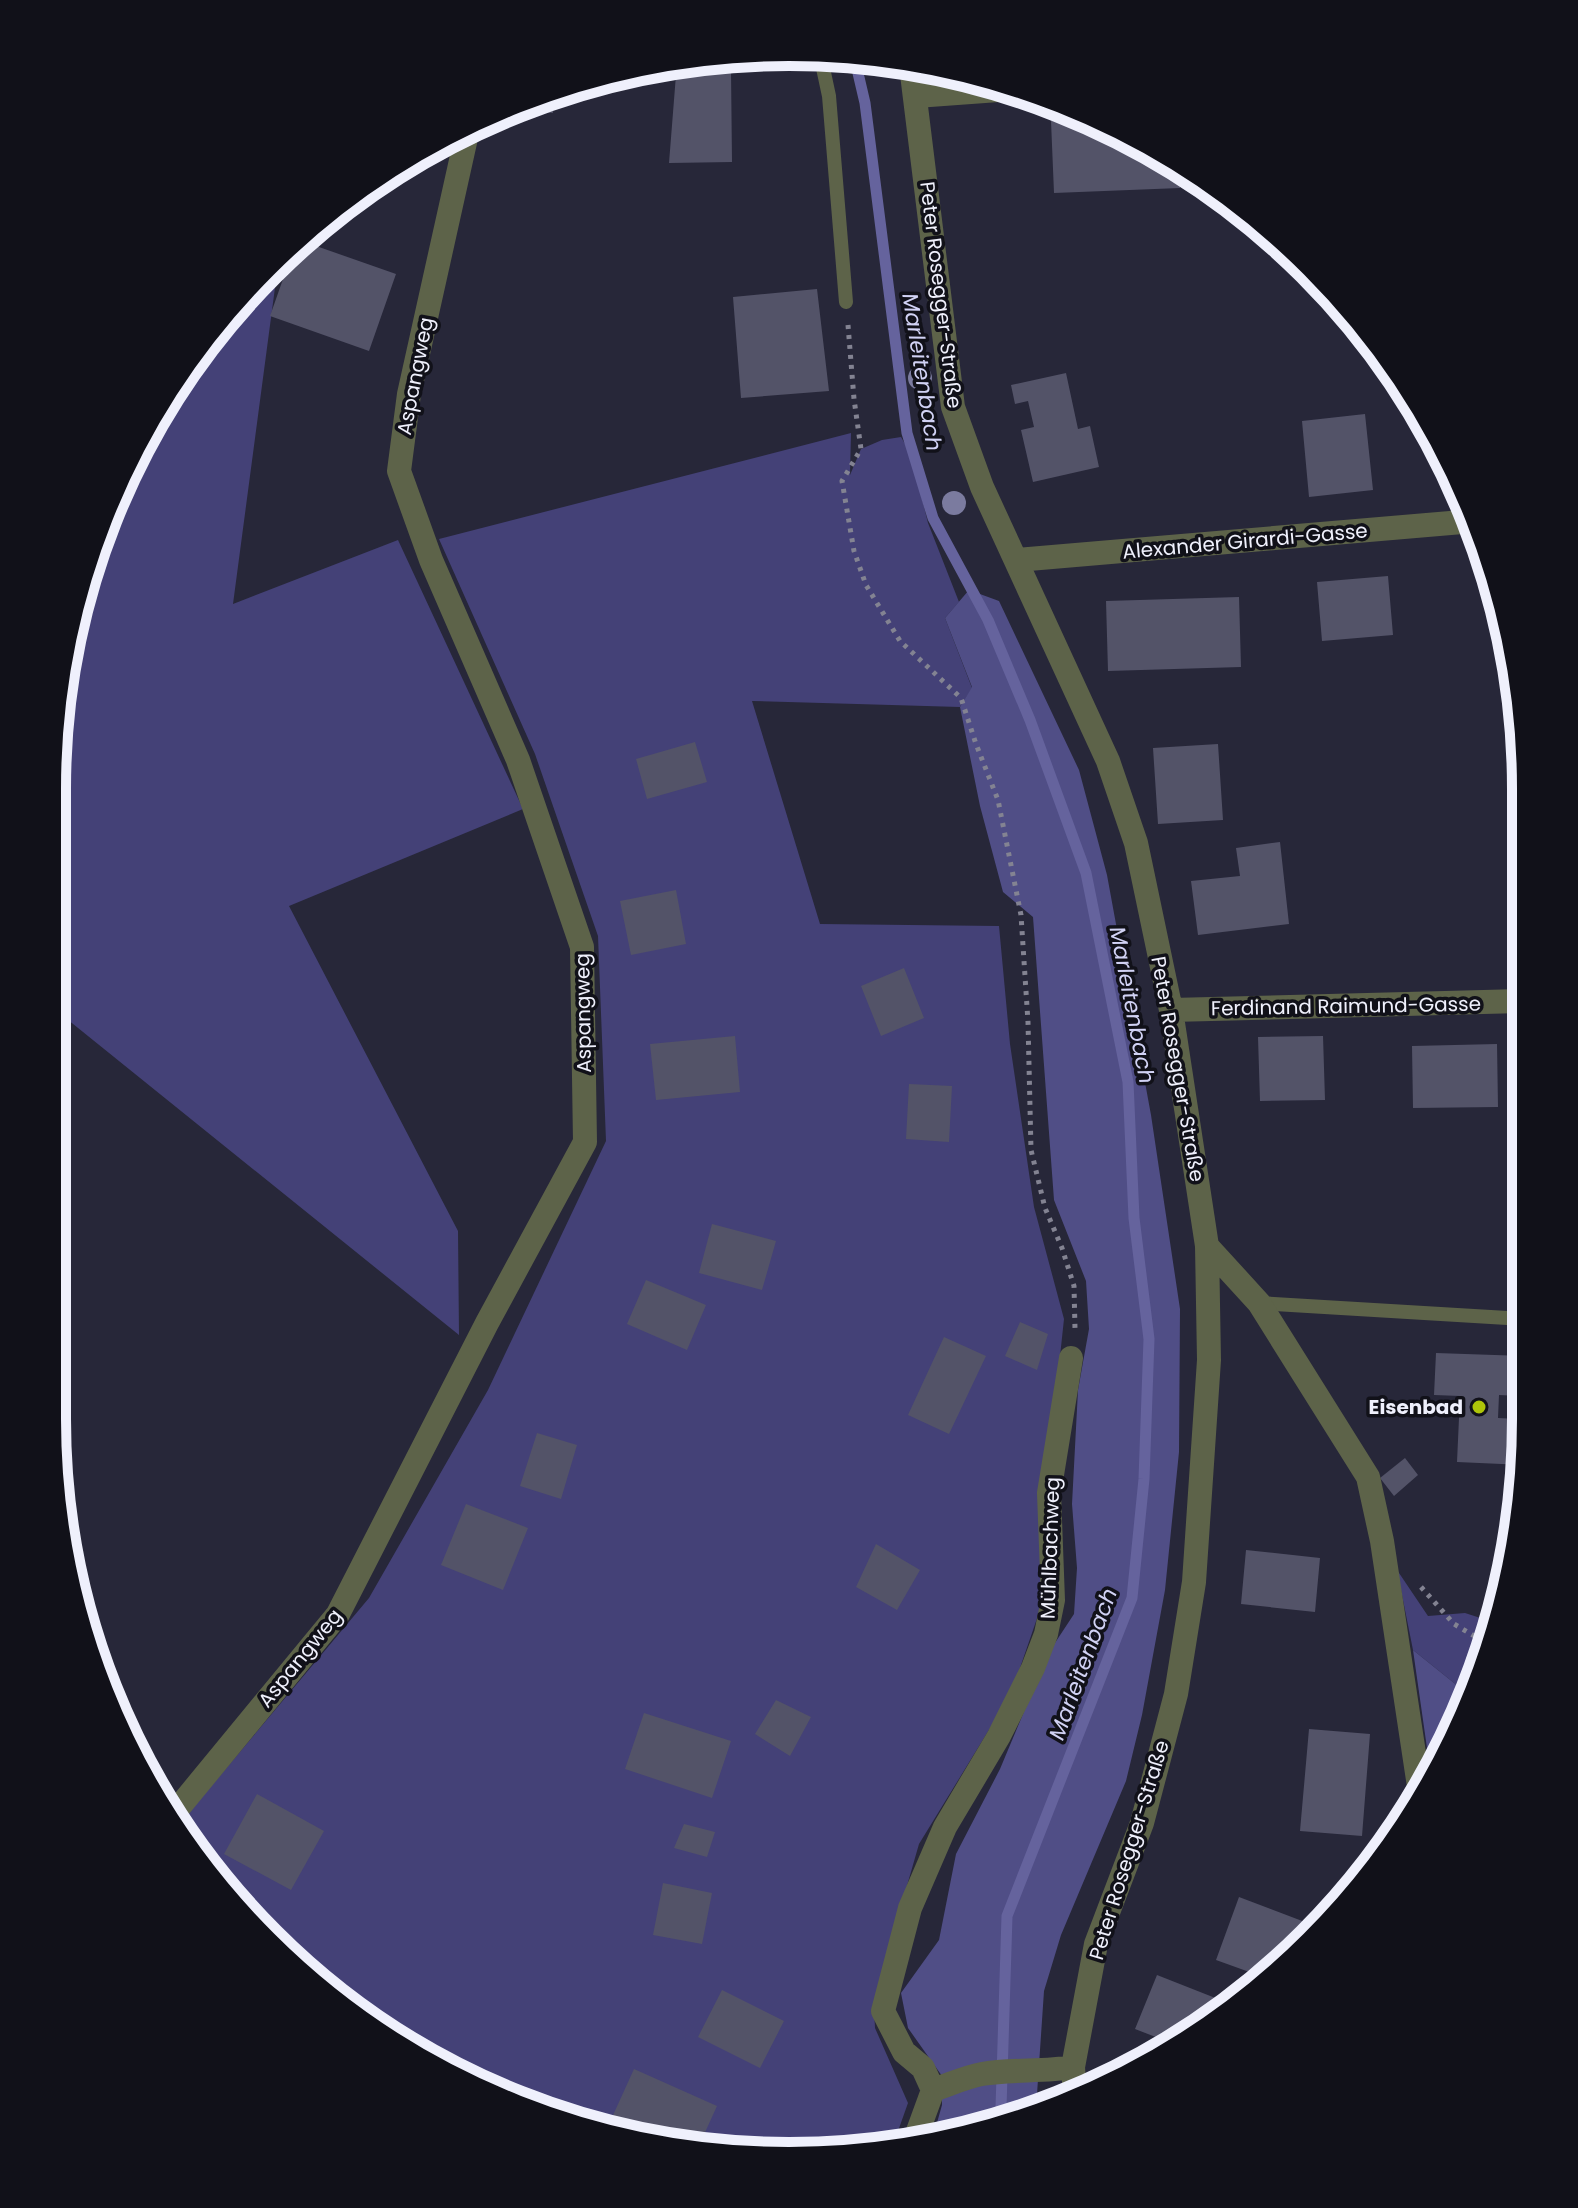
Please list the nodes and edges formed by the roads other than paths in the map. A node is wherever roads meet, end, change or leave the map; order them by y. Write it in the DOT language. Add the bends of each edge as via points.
graph roads {
  1 [pos="823,67"];
  2 [pos="913,77"];
  3 [pos="978,91"];
  4 [pos="916,96"];
  5 [pos="465,143"];
  6 [pos="846,302"];
  7 [pos="1461,522"];
  8 [pos="1017,560"];
  9 [pos="1512,1001"];
  10 [pos="1171,1010"];
  11 [pos="1207,1246"];
  12 [pos="1259,1303"];
  13 [pos="1512,1318"];
  14 [pos="1071,1358"];
  15 [pos="1417,1776"];
  16 [pos="179,1807"];
  17 [pos="1073,2067"];
  18 [pos="1074,2083"];
  19 [pos="933,2090"];
  20 [pos="918,2130"];
  1 -- 6 [label="lane"];
  2 -- 4 [label="street, Peter Rosegger-Straße"];
  3 -- 4 [label="street"];
  4 -- 8 [label="street, Peter Rosegger-Straße" via="953,407 982,487"];
  5 -- 16 [label="street, Aspangweg" via="409,394 399,471 431,560 518,760 582,947 585,1142 338,1614"];
  7 -- 8 [label="street, Alexander Girardi-Gasse"];
  8 -- 10 [label="street, Peter Rosegger-Straße" via="1108,761 1136,843"];
  9 -- 10 [label="street, Ferdinand Raimund-Gasse"];
  10 -- 11 [label="street, Peter Rosegger-Straße"];
  11 -- 12 [label="street"];
  11 -- 17 [label="street, Peter Rosegger-Straße" via="1209,1360 1194,1582 1178,1680 1142,1823 1096,1944"];
  12 -- 13 [label="lane"];
  12 -- 15 [label="street" via="1368,1477"];
  14 -- 19 [label="street, Mühlbachweg" via="1049,1493 1053,1600 1046,1634 915,1895 883,2011 904,2052 923,2068"];
  17 -- 18 [label="street, Peter Rosegger-Straße"];
  17 -- 19 [label="street" via="978,2074"];
  19 -- 20 [label="street"];
}
